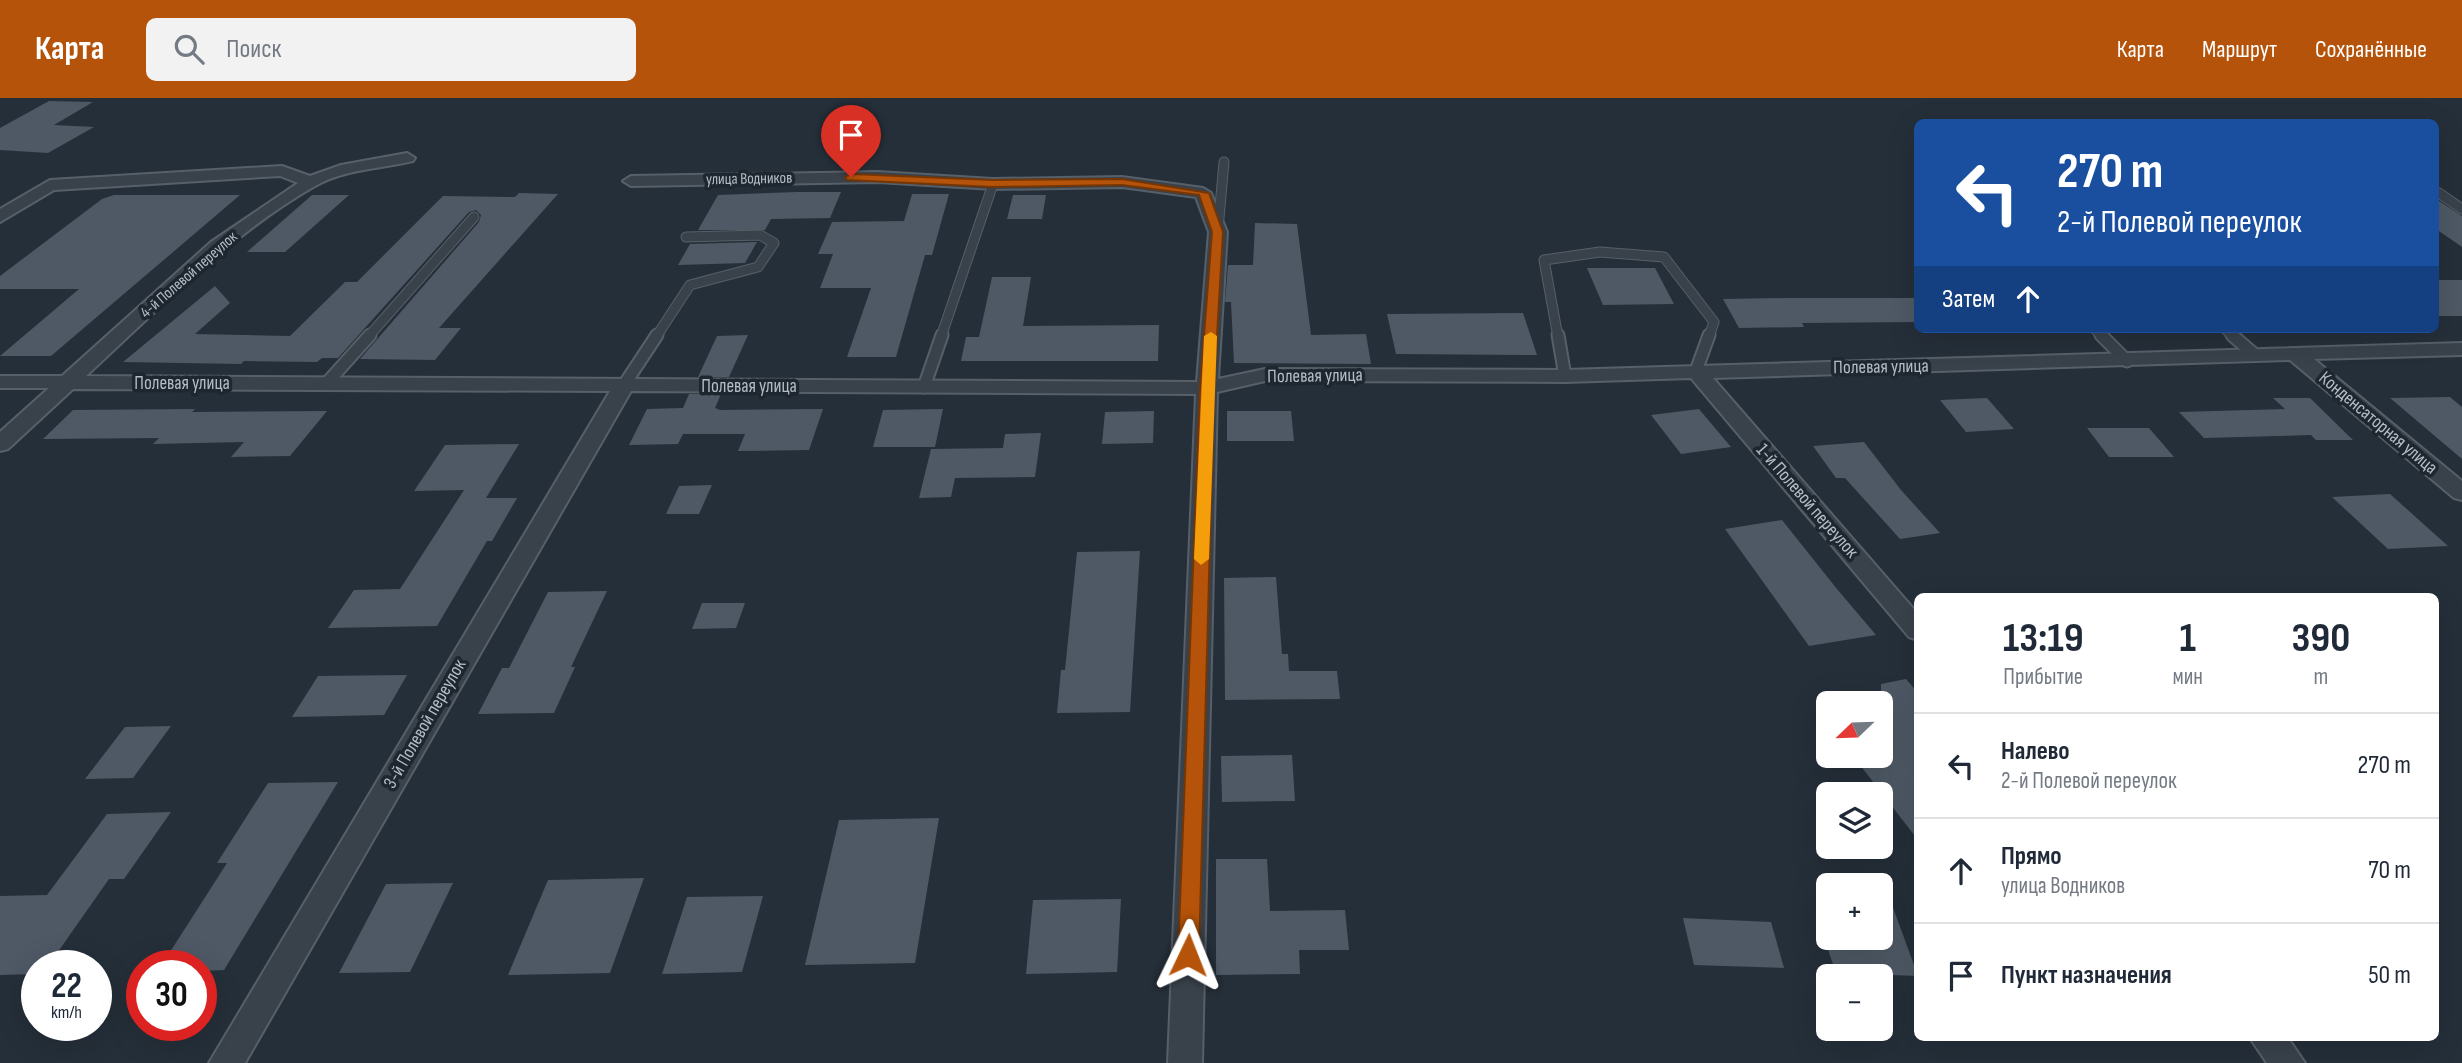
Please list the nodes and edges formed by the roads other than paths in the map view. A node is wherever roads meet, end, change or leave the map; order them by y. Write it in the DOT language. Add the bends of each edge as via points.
graph roads {
  1 [pos="407,158"];
  2 [pos="1224,162"];
  3 [pos="631,181"];
  4 [pos="310,182"];
  5 [pos="993,184"];
  6 [pos="2439,193"];
  7 [pos="2462,209"];
  8 [pos="0,216"];
  9 [pos="474,217"];
  10 [pos="1218,232"];
  11 [pos="686,237"];
  12 [pos="2099,333"];
  13 [pos="2230,333"];
  14 [pos="2462,349"];
  15 [pos="2294,353"];
  16 [pos="2255,355"];
  17 [pos="2127,361"];
  18 [pos="1696,371"];
  19 [pos="1564,376"];
  20 [pos="0,382"];
  21 [pos="69,382"];
  22 [pos="326,384"];
  23 [pos="624,385"];
  24 [pos="923,387"];
  25 [pos="1207,388"];
  26 [pos="0,444"];
  27 [pos="2462,493"];
  28 [pos="1914,626"];
  29 [pos="2270,1041"];
  30 [pos="226,1063"];
  31 [pos="1185,1063"];
  32 [pos="2288,1063"];
  1 -- 4 [label="street, 4-й Полевой переулок" via="341,170"];
  2 -- 10 [label="lane"];
  3 -- 5 [label="street, улица Водников" via="878,177"];
  4 -- 8 [label="street" via="282,171 50,185"];
  4 -- 21 [label="street, 4-й Полевой переулок" via="218,246"];
  5 -- 10 [label="street, улица Водников" via="1122,182 1203,193"];
  5 -- 24 [label="lane"];
  6 -- 7 [label="lane"];
  9 -- 22 [label="lane"];
  10 -- 25 [label="street"];
  11 -- 23 [label="lane" via="760,235 774,243 758,267 690,285"];
  12 -- 17 [label="lane"];
  13 -- 16 [label="lane"];
  14 -- 15 [label="street, Полевая улица"];
  15 -- 16 [label="street, Полевая улица"];
  15 -- 27 [label="street, Конденсаторная улица"];
  16 -- 17 [label="street, Полевая улица"];
  17 -- 18 [label="street, Полевая улица"];
  18 -- 19 [label="street, Полевая улица"];
  18 -- 19 [label="lane" via="1714,322 1664,257 1600,252 1544,260"];
  18 -- 28 [label="street, 1-й Полевой переулок"];
  19 -- 25 [label="street, Полевая улица" via="1265,374"];
  20 -- 21 [label="street, Полевая улица"];
  21 -- 22 [label="street, Полевая улица"];
  21 -- 26 [label="street, 4-й Полевой переулок"];
  22 -- 23 [label="street, Полевая улица"];
  23 -- 24 [label="street, Полевая улица"];
  23 -- 30 [label="street, 3-й Полевой переулок"];
  24 -- 25 [label="street, Полевая улица"];
  25 -- 31 [label="street"];
  29 -- 32 [label="street"];
}
